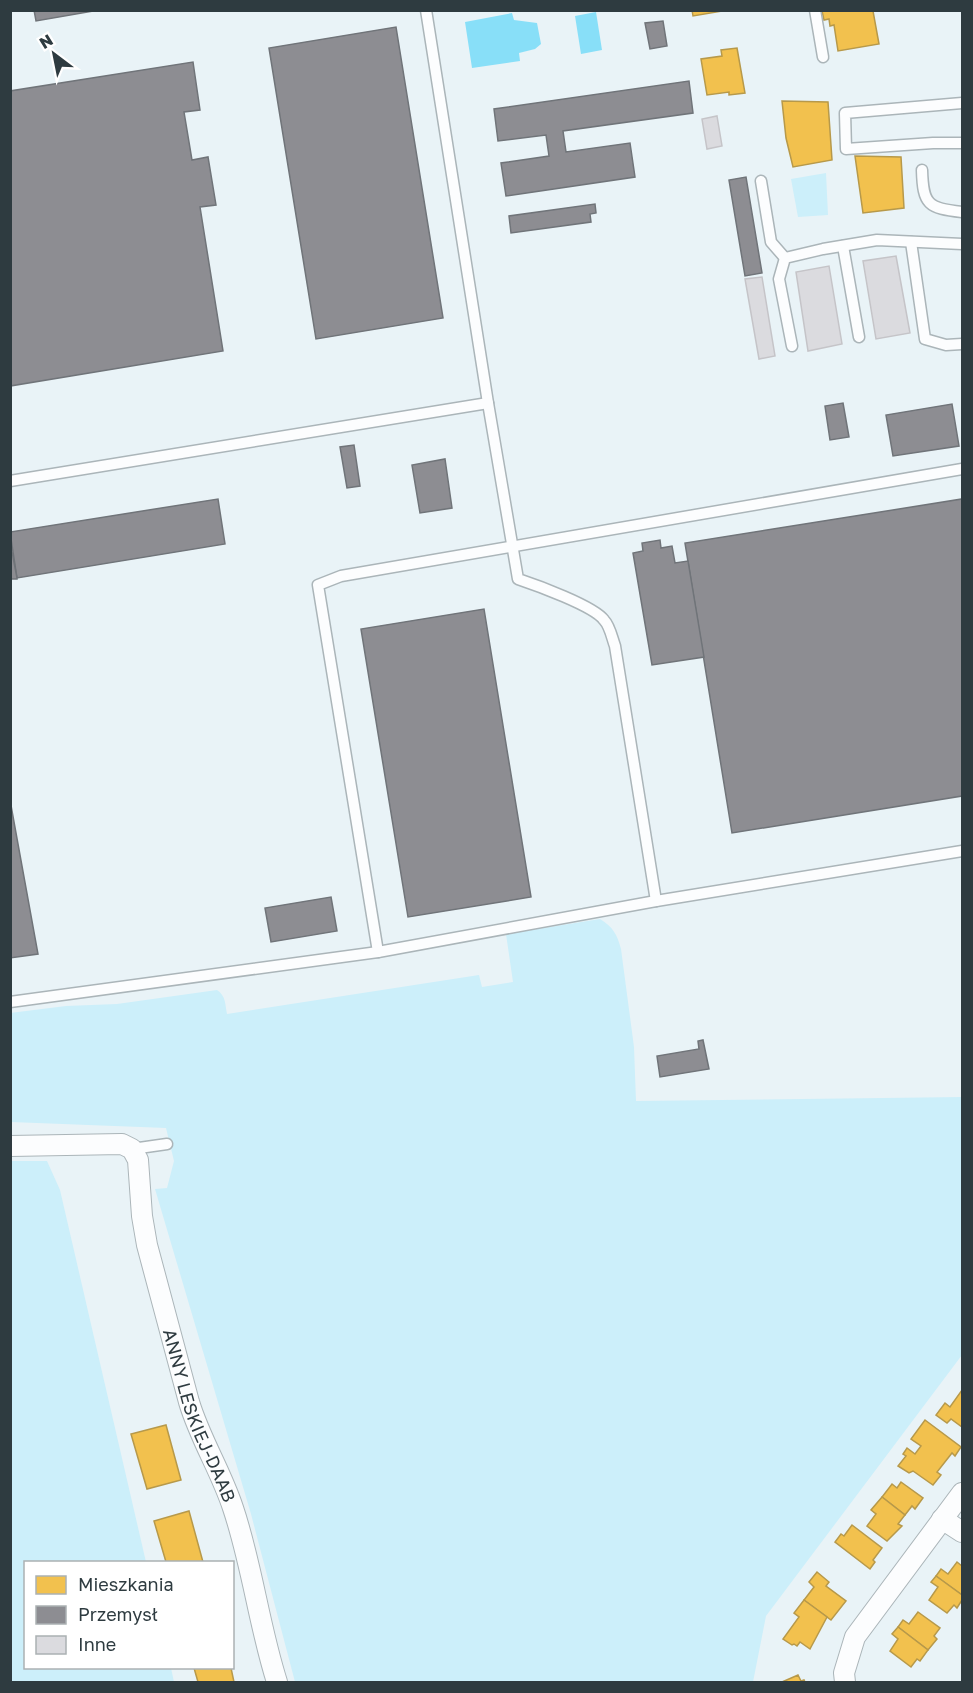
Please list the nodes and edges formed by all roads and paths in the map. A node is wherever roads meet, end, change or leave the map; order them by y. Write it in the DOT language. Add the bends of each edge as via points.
graph roads {
  1 [pos="426,10"];
  2 [pos="815,10"];
  3 [pos="823,57"];
  4 [pos="963,103"];
  5 [pos="963,144"];
  6 [pos="922,170"];
  7 [pos="760,181"];
  8 [pos="963,213"];
  9 [pos="911,242"];
  10 [pos="963,244"];
  11 [pos="843,246"];
  12 [pos="785,258"];
  13 [pos="859,337"];
  14 [pos="963,344"];
  15 [pos="792,346"];
  16 [pos="488,403"];
  17 [pos="963,469"];
  18 [pos="10,481"];
  19 [pos="513,547"];
  20 [pos="963,851"];
  21 [pos="656,901"];
  22 [pos="378,952"];
  23 [pos="10,1002"];
  24 [pos="167,1144"];
  25 [pos="10,1146"];
  26 [pos="132,1149"];
  27 [pos="963,1493"];
  28 [pos="942,1519"];
  29 [pos="963,1532"];
  30 [pos="277,1683"];
  31 [pos="845,1683"];
  1 -- 16 [label="lane"];
  2 -- 3 [label="lane"];
  4 -- 5 [label="lane" via="845,113 846,149"];
  6 -- 8 [label="lane" via="923,191 931,204"];
  7 -- 12 [label="lane" via="771,242"];
  9 -- 10 [label="lane"];
  9 -- 11 [label="lane" via="877,240"];
  9 -- 14 [label="lane" via="925,339 946,345"];
  11 -- 12 [label="lane"];
  11 -- 13 [label="lane"];
  12 -- 15 [label="lane" via="779,279"];
  16 -- 18 [label="lane"];
  16 -- 19 [label="lane"];
  17 -- 19 [label="lane"];
  19 -- 21 [label="lane" via="518,579 604,619 615,646"];
  19 -- 22 [label="lane" via="341,576 318,585"];
  20 -- 21 [label="lane"];
  21 -- 22 [label="lane"];
  22 -- 23 [label="lane"];
  24 -- 26 [label="lane"];
  25 -- 26 [label="street" via="122,1144"];
  26 -- 30 [label="street, ANNY LESKIEJ-DAAB" via="138,1160 147,1245 189,1402 234,1509"];
  27 -- 28 [label="street"];
  28 -- 29 [label="street"];
  28 -- 31 [label="street" via="855,1637 844,1673"];
}
